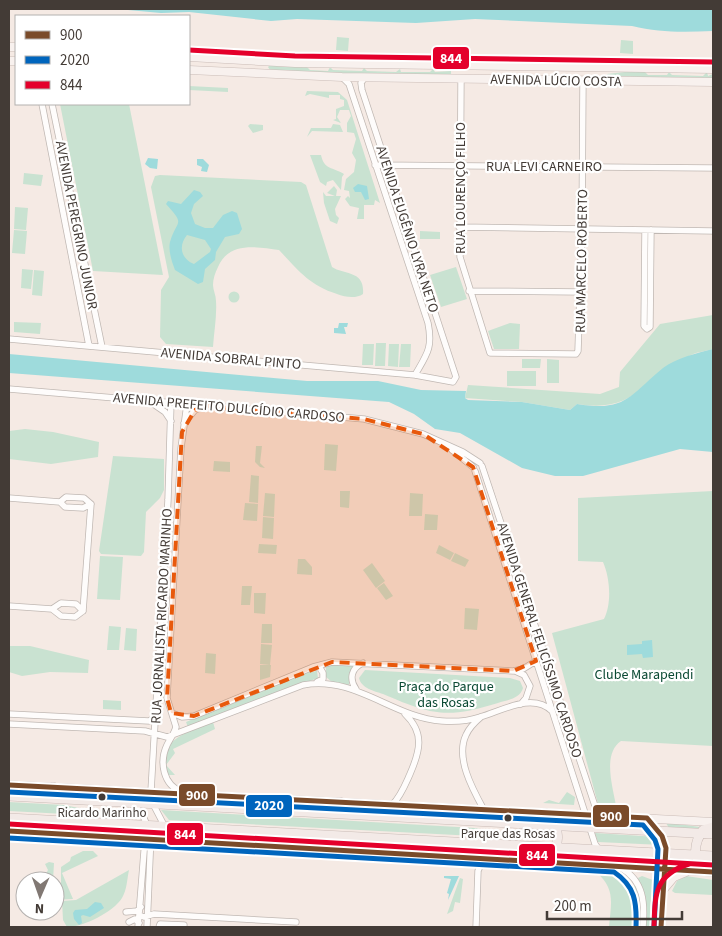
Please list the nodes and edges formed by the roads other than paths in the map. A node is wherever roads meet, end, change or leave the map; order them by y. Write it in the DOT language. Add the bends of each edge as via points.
graph roads {
  1 [pos="190,58"];
  2 [pos="190,58"];
  3 [pos="295,63"];
  4 [pos="508,67"];
  5 [pos="190,68"];
  6 [pos="630,68"];
  7 [pos="190,69"];
  8 [pos="713,69"];
  9 [pos="287,76"];
  10 [pos="342,77"];
  11 [pos="365,77"];
  12 [pos="460,79"];
  13 [pos="508,79"];
  14 [pos="584,80"];
  15 [pos="625,81"];
  16 [pos="713,82"];
  17 [pos="42,105"];
  18 [pos="52,105"];
  19 [pos="386,164"];
  20 [pos="375,165"];
  21 [pos="459,165"];
  22 [pos="583,166"];
  23 [pos="713,168"];
  24 [pos="77,223"];
  25 [pos="66,225"];
  26 [pos="459,227"];
  27 [pos="582,229"];
  28 [pos="648,230"];
  29 [pos="713,231"];
  30 [pos="411,239"];
  31 [pos="401,242"];
  32 [pos="469,291"];
  33 [pos="91,292"];
  34 [pos="581,292"];
  35 [pos="79,294"];
  36 [pos="438,321"];
  37 [pos="428,323"];
  38 [pos="9,339"];
  39 [pos="89,346"];
  40 [pos="102,347"];
  41 [pos="578,353"];
  42 [pos="415,375"];
  43 [pos="452,382"];
  44 [pos="9,389"];
  45 [pos="147,400"];
  46 [pos="171,402"];
  47 [pos="187,404"];
  48 [pos="206,406"];
  49 [pos="172,423"];
  50 [pos="183,425"];
  51 [pos="444,445"];
  52 [pos="170,447"];
  53 [pos="181,448"];
  54 [pos="481,465"];
  55 [pos="474,469"];
  56 [pos="9,498"];
  57 [pos="168,500"];
  58 [pos="177,501"];
  59 [pos="60,502"];
  60 [pos="91,504"];
  61 [pos="502,525"];
  62 [pos="494,529"];
  63 [pos="515,564"];
  64 [pos="506,568"];
  65 [pos="164,574"];
  66 [pos="172,574"];
  67 [pos="9,606"];
  68 [pos="52,609"];
  69 [pos="83,611"];
  70 [pos="536,628"];
  71 [pos="526,630"];
  72 [pos="159,653"];
  73 [pos="168,654"];
  74 [pos="536,661"];
  75 [pos="365,662"];
  76 [pos="313,667"];
  77 [pos="513,671"];
  78 [pos="317,682"];
  79 [pos="358,691"];
  80 [pos="521,704"];
  81 [pos="210,709"];
  82 [pos="402,710"];
  83 [pos="552,711"];
  84 [pos="171,713"];
  85 [pos="9,714"];
  86 [pos="481,717"];
  87 [pos="155,718"];
  88 [pos="214,720"];
  89 [pos="136,721"];
  90 [pos="566,721"];
  91 [pos="9,724"];
  92 [pos="556,725"];
  93 [pos="136,731"];
  94 [pos="154,734"];
  95 [pos="172,736"];
  96 [pos="9,785"];
  97 [pos="54,787"];
  98 [pos="150,791"];
  99 [pos="184,793"];
  100 [pos="9,796"];
  101 [pos="104,801"];
  102 [pos="340,802"];
  103 [pos="134,803"];
  104 [pos="152,804"];
  105 [pos="392,805"];
  106 [pos="265,810"];
  107 [pos="484,810"];
  108 [pos="545,812"];
  109 [pos="585,814"];
  110 [pos="598,815"];
  111 [pos="9,818"];
  112 [pos="647,818"];
  113 [pos="713,822"];
  114 [pos="554,825"];
  115 [pos="148,826"];
  116 [pos="167,827"];
  117 [pos="589,827"];
  118 [pos="713,827"];
  119 [pos="9,831"];
  120 [pos="657,831"];
  121 [pos="701,833"];
  122 [pos="713,834"];
  123 [pos="148,839"];
  124 [pos="246,844"];
  125 [pos="555,848"];
  126 [pos="598,850"];
  127 [pos="666,854"];
  128 [pos="438,855"];
  129 [pos="696,855"];
  130 [pos="713,856"];
  131 [pos="502,859"];
  132 [pos="147,861"];
  133 [pos="616,865"];
  134 [pos="666,868"];
  135 [pos="692,871"];
  136 [pos="710,872"];
  137 [pos="663,890"];
  138 [pos="149,909"];
  139 [pos="126,912"];
  140 [pos="139,912"];
  141 [pos="151,915"];
  142 [pos="129,922"];
  143 [pos="296,922"];
  144 [pos="138,925"];
  145 [pos="184,926"];
  146 [pos="147,927"];
  147 [pos="159,927"];
  148 [pos="476,927"];
  149 [pos="644,927"];
  150 [pos="661,927"];
  1 -- 3 [label="main road, AVENIDA LÚCIO COSTA"];
  2 -- 5 [label="main road" via="196,64"];
  3 -- 4 [label="main road, AVENIDA LÚCIO COSTA"];
  3 -- 9 [label="main road" via="269,64 266,67 268,71"];
  4 -- 6 [label="main road, AVENIDA LÚCIO COSTA"];
  4 -- 13 [label="main road" via="528,73"];
  6 -- 8 [label="main road, AVENIDA LÚCIO COSTA"];
  6 -- 15 [label="main road" via="603,74"];
  7 -- 9 [label="main road, AVENIDA LÚCIO COSTA"];
  9 -- 10 [label="main road, AVENIDA LÚCIO COSTA"];
  10 -- 11 [label="main road, AVENIDA LÚCIO COSTA"];
  10 -- 20 [label="street, AVENIDA EUGÊNIO LYRA NETO" via="349,84"];
  11 -- 12 [label="main road, AVENIDA LÚCIO COSTA"];
  11 -- 19 [label="street, AVENIDA EUGÊNIO LYRA NETO" via="361,82 362,90"];
  12 -- 13 [label="main road, AVENIDA LÚCIO COSTA"];
  12 -- 21 [label="street, RUA LOURENÇO FILHO"];
  13 -- 14 [label="main road, AVENIDA LÚCIO COSTA"];
  14 -- 15 [label="main road, AVENIDA LÚCIO COSTA"];
  14 -- 22 [label="street, RUA MARCELO ROBERTO"];
  15 -- 16 [label="main road, AVENIDA LÚCIO COSTA"];
  17 -- 25 [label="street, AVENIDA PEREGRINO JUNIOR"];
  18 -- 24 [label="street, AVENIDA PEREGRINO JUNIOR"];
  19 -- 20 [label="street, RUA LEVI CARNEIRO"];
  19 -- 21 [label="street, RUA LEVI CARNEIRO"];
  19 -- 30 [label="street, AVENIDA EUGÊNIO LYRA NETO"];
  20 -- 31 [label="street, AVENIDA EUGÊNIO LYRA NETO"];
  21 -- 22 [label="street, RUA LEVI CARNEIRO"];
  21 -- 26 [label="street, RUA LOURENÇO FILHO"];
  22 -- 23 [label="street, RUA LEVI CARNEIRO"];
  22 -- 27 [label="street, RUA MARCELO ROBERTO"];
  24 -- 25 [label="street"];
  24 -- 33 [label="street, AVENIDA PEREGRINO JUNIOR"];
  25 -- 35 [label="street, AVENIDA PEREGRINO JUNIOR"];
  26 -- 27 [label="street"];
  26 -- 32 [label="street, RUA LOURENÇO FILHO" via="461,264"];
  27 -- 28 [label="street"];
  27 -- 34 [label="street, RUA MARCELO ROBERTO"];
  28 -- 28 [label="street" via="644,326 647,329 650,326"];
  28 -- 29 [label="street"];
  30 -- 31 [label="street"];
  30 -- 36 [label="street, AVENIDA EUGÊNIO LYRA NETO"];
  31 -- 37 [label="street, AVENIDA EUGÊNIO LYRA NETO"];
  32 -- 34 [label="street"];
  32 -- 41 [label="street, RUA LOURENÇO FILHO" via="490,353"];
  33 -- 35 [label="street"];
  33 -- 40 [label="street, AVENIDA PEREGRINO JUNIOR"];
  34 -- 41 [label="street, RUA MARCELO ROBERTO"];
  35 -- 39 [label="street, AVENIDA PEREGRINO JUNIOR"];
  36 -- 37 [label="street"];
  36 -- 43 [label="street, AVENIDA EUGÊNIO LYRA NETO" via="456,377"];
  37 -- 42 [label="street, AVENIDA EUGÊNIO LYRA NETO" via="431,345"];
  38 -- 39 [label="street, AVENIDA SOBRAL PINTO"];
  39 -- 40 [label="street, AVENIDA SOBRAL PINTO"];
  40 -- 42 [label="street, AVENIDA SOBRAL PINTO"];
  42 -- 43 [label="street, AVENIDA SOBRAL PINTO"];
  44 -- 45 [label="street, AVENIDA PREFEITO DULCÍDIO CARDOSO"];
  45 -- 46 [label="street, AVENIDA PREFEITO DULCÍDIO CARDOSO"];
  45 -- 49 [label="street" via="165,412"];
  46 -- 47 [label="street, AVENIDA PREFEITO DULCÍDIO CARDOSO"];
  46 -- 49 [label="street, RUA JORNALISTA RICARDO MARINHO"];
  47 -- 48 [label="street, AVENIDA PREFEITO DULCÍDIO CARDOSO"];
  47 -- 50 [label="street, RUA JORNALISTA RICARDO MARINHO"];
  48 -- 50 [label="street" via="196,410"];
  48 -- 51 [label="street, AVENIDA PREFEITO DULCÍDIO CARDOSO" via="364,419 423,434"];
  49 -- 52 [label="street, RUA JORNALISTA RICARDO MARINHO"];
  50 -- 53 [label="street, RUA JORNALISTA RICARDO MARINHO"];
  51 -- 54 [label="street" via="469,455"];
  51 -- 55 [label="street"];
  52 -- 53 [label="street"];
  52 -- 57 [label="street, RUA JORNALISTA RICARDO MARINHO"];
  53 -- 58 [label="street, RUA JORNALISTA RICARDO MARINHO"];
  54 -- 55 [label="street" via="480,471"];
  54 -- 61 [label="street, AVENIDA GENERAL FELICÍSSIMO CARDOSO"];
  55 -- 62 [label="street, AVENIDA GENERAL FELICÍSSIMO CARDOSO"];
  56 -- 59 [label="street"];
  57 -- 58 [label="street"];
  57 -- 65 [label="street, RUA JORNALISTA RICARDO MARINHO"];
  58 -- 66 [label="street, RUA JORNALISTA RICARDO MARINHO"];
  59 -- 60 [label="street" via="65,507 84,508"];
  59 -- 60 [label="street" via="66,497 84,498"];
  60 -- 69 [label="street"];
  61 -- 62 [label="street" via="496,524"];
  61 -- 63 [label="street, AVENIDA GENERAL FELICÍSSIMO CARDOSO"];
  62 -- 64 [label="street, AVENIDA GENERAL FELICÍSSIMO CARDOSO"];
  63 -- 64 [label="street" via="511,569"];
  63 -- 70 [label="street, AVENIDA GENERAL FELICÍSSIMO CARDOSO"];
  64 -- 71 [label="street, AVENIDA GENERAL FELICÍSSIMO CARDOSO"];
  65 -- 66 [label="street"];
  65 -- 72 [label="street, RUA JORNALISTA RICARDO MARINHO"];
  66 -- 73 [label="street, RUA JORNALISTA RICARDO MARINHO"];
  67 -- 68 [label="street"];
  68 -- 69 [label="street" via="61,604 76,604"];
  68 -- 69 [label="street" via="61,616 75,617"];
  70 -- 71 [label="street" via="532,626"];
  70 -- 90 [label="street, AVENIDA GENERAL FELICÍSSIMO CARDOSO"];
  71 -- 74 [label="street, AVENIDA GENERAL FELICÍSSIMO CARDOSO"];
  72 -- 73 [label="street" via="164,651"];
  72 -- 87 [label="street, RUA JORNALISTA RICARDO MARINHO"];
  73 -- 84 [label="street, RUA JORNALISTA RICARDO MARINHO" via="166,698"];
  74 -- 77 [label="street"];
  74 -- 83 [label="street, AVENIDA GENERAL FELICÍSSIMO CARDOSO"];
  75 -- 76 [label="street" via="332,662"];
  75 -- 77 [label="street"];
  75 -- 79 [label="street" via="356,667 352,675"];
  76 -- 78 [label="street" via="320,668 323,673 323,679"];
  76 -- 81 [label="street"];
  77 -- 80 [label="street" via="524,675 530,686"];
  78 -- 79 [label="street"];
  78 -- 88 [label="street"];
  79 -- 82 [label="street"];
  80 -- 83 [label="street" via="542,704"];
  80 -- 86 [label="street"];
  81 -- 84 [label="street" via="187,717"];
  81 -- 88 [label="street" via="209,716"];
  82 -- 86 [label="street" via="439,721"];
  82 -- 105 [label="street" via="417,729 420,746 403,791"];
  83 -- 92 [label="street, AVENIDA GENERAL FELICÍSSIMO CARDOSO"];
  84 -- 95 [label="street, RUA JORNALISTA RICARDO MARINHO" via="176,723"];
  85 -- 89 [label="street"];
  86 -- 107 [label="street" via="466,735 462,752"];
  87 -- 89 [label="street"];
  87 -- 94 [label="street, RUA JORNALISTA RICARDO MARINHO"];
  88 -- 95 [label="street"];
  89 -- 93 [label="street" via="140,726"];
  90 -- 92 [label="street" via="563,726"];
  90 -- 110 [label="street, AVENIDA GENERAL FELICÍSSIMO CARDOSO"];
  91 -- 93 [label="street"];
  92 -- 109 [label="street, AVENIDA GENERAL FELICÍSSIMO CARDOSO"];
  93 -- 94 [label="street"];
  94 -- 95 [label="street"];
  94 -- 98 [label="street, RUA JORNALISTA RICARDO MARINHO"];
  95 -- 99 [label="street, RUA JORNALISTA RICARDO MARINHO" via="164,754 163,768 172,786"];
  96 -- 97 [label="main road"];
  97 -- 98 [label="main road"];
  97 -- 101 [label="highway" via="61,792"];
  98 -- 99 [label="main road"];
  98 -- 104 [label="street, RUA JORNALISTA RICARDO MARINHO"];
  99 -- 102 [label="main road"];
  100 -- 101 [label="highway"];
  101 -- 103 [label="highway"];
  102 -- 105 [label="main road"];
  102 -- 106 [label="highway"];
  103 -- 104 [label="highway"];
  103 -- 115 [label="street"];
  104 -- 106 [label="highway"];
  104 -- 116 [label="street, RUA JORNALISTA RICARDO MARINHO"];
  105 -- 107 [label="main road"];
  106 -- 114 [label="highway"];
  107 -- 108 [label="main road"];
  108 -- 109 [label="main road"];
  108 -- 114 [label="highway"];
  109 -- 110 [label="main road"];
  109 -- 117 [label="street, AVENIDA GENERAL FELICÍSSIMO CARDOSO"];
  110 -- 112 [label="main road"];
  111 -- 115 [label="highway"];
  112 -- 113 [label="main road"];
  112 -- 120 [label="street"];
  114 -- 117 [label="highway"];
  114 -- 125 [label="highway" via="558,839"];
  115 -- 116 [label="highway"];
  115 -- 123 [label="street"];
  116 -- 124 [label="highway"];
  116 -- 125 [label="highway"];
  117 -- 120 [label="highway"];
  117 -- 126 [label="street, AVENIDA GENERAL FELICÍSSIMO CARDOSO"];
  118 -- 121 [label="highway"];
  119 -- 123 [label="main road"];
  120 -- 121 [label="highway"];
  120 -- 127 [label="street" via="665,842"];
  121 -- 122 [label="highway"];
  121 -- 129 [label="highway"];
  123 -- 124 [label="main road"];
  123 -- 132 [label="street"];
  124 -- 128 [label="main road"];
  125 -- 126 [label="highway"];
  125 -- 128 [label="highway" via="547,854 450,851"];
  126 -- 127 [label="highway"];
  126 -- 133 [label="street"];
  127 -- 129 [label="highway"];
  127 -- 134 [label="street"];
  128 -- 131 [label="main road"];
  129 -- 130 [label="highway"];
  129 -- 136 [label="highway" via="699,863"];
  131 -- 133 [label="main road"];
  131 -- 148 [label="street" via="480,865"];
  132 -- 138 [label="street"];
  132 -- 140 [label="street"];
  133 -- 134 [label="main road"];
  133 -- 149 [label="street" via="628,872 640,886"];
  134 -- 135 [label="main road"];
  134 -- 137 [label="street"];
  135 -- 136 [label="main road"];
  135 -- 137 [label="main road" via="674,877"];
  137 -- 150 [label="street"];
  138 -- 140 [label="street" via="144,906"];
  138 -- 141 [label="street"];
  139 -- 140 [label="street"];
  140 -- 141 [label="street" via="144,918"];
  140 -- 144 [label="street"];
  141 -- 143 [label="street"];
  141 -- 146 [label="street"];
  142 -- 144 [label="street" via="134,919"];
  145 -- 147 [label="street" via="160,924"];
}
